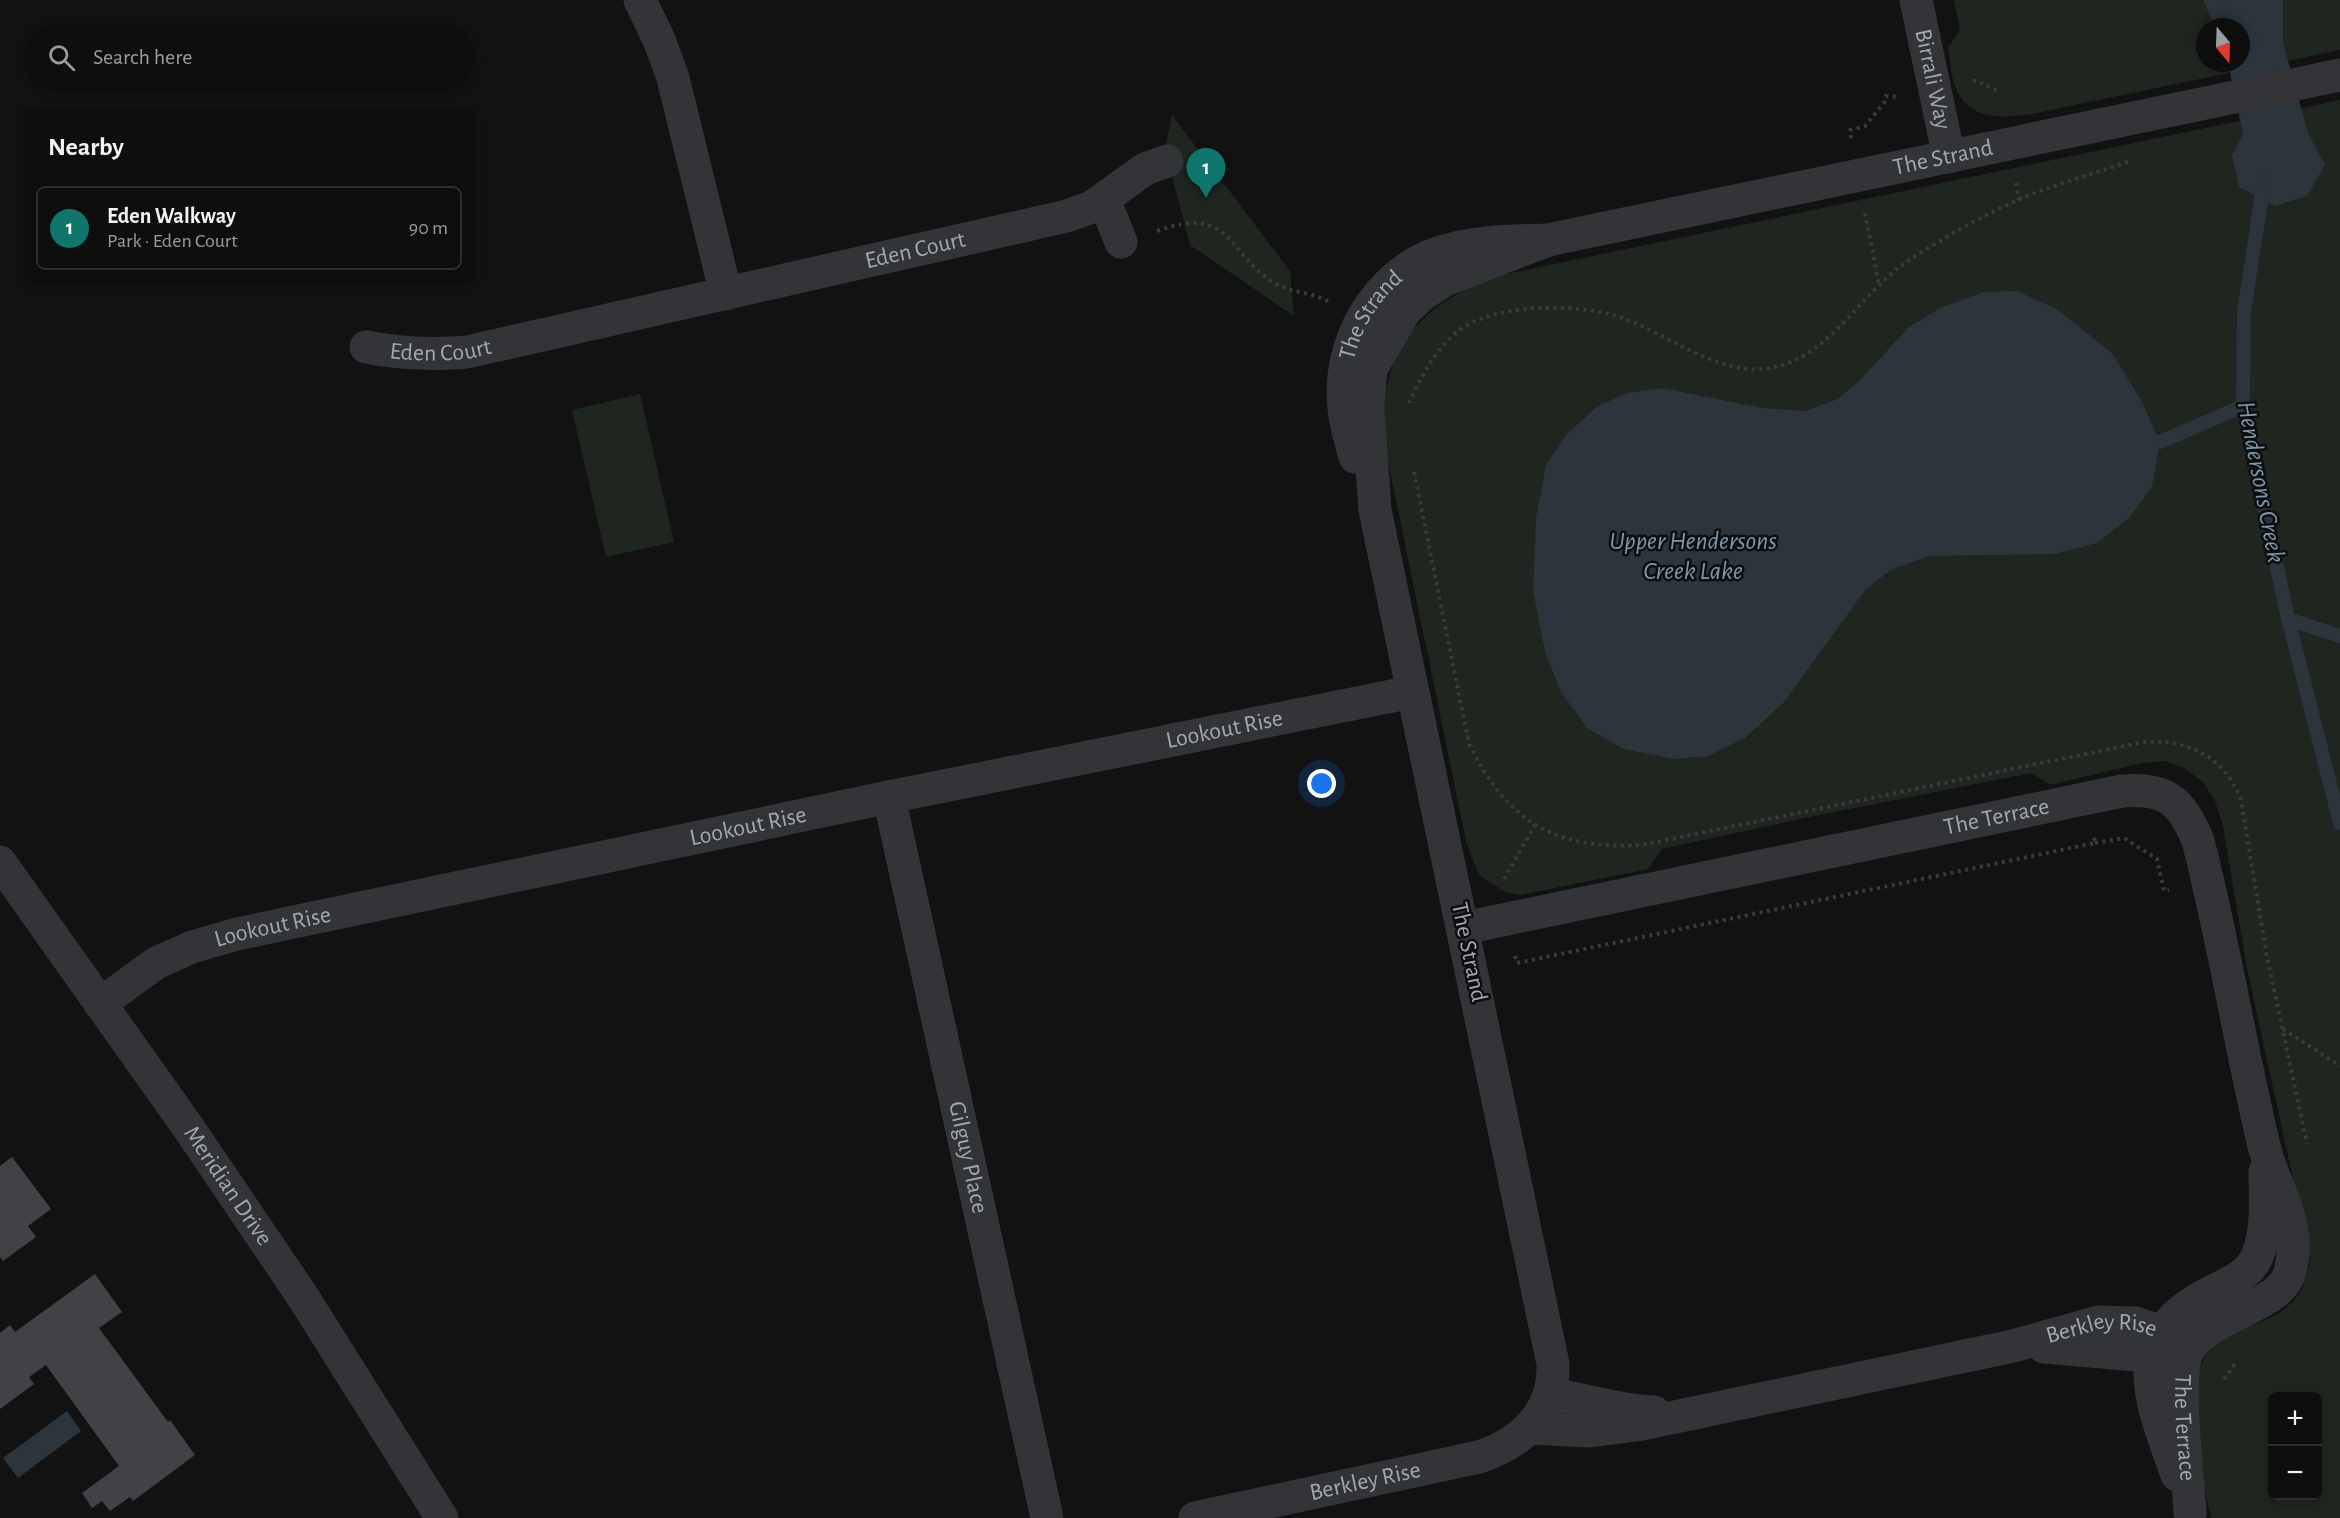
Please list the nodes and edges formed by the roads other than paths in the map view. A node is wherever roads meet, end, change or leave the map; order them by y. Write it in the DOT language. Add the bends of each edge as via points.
graph roads {
  1 [pos="640,0"];
  2 [pos="1916,0"];
  3 [pos="2340,75"];
  4 [pos="1949,158"];
  5 [pos="1167,161"];
  6 [pos="1104,200"];
  7 [pos="1135,238"];
  8 [pos="1548,240"];
  9 [pos="726,294"];
  10 [pos="366,347"];
  11 [pos="1375,510"];
  12 [pos="1412,692"];
  13 [pos="889,797"];
  14 [pos="0,862"];
  15 [pos="1464,928"];
  16 [pos="100,1004"];
  17 [pos="2264,1149"];
  18 [pos="2156,1345"];
  19 [pos="2186,1358"];
  20 [pos="1550,1394"];
  21 [pos="1684,1414"];
  22 [pos="1529,1428"];
  23 [pos="2191,1515"];
  24 [pos="442,1518"];
  25 [pos="1047,1518"];
  26 [pos="1195,1518"];
  1 -- 9 [label="street" via="673,78"];
  2 -- 4 [label="street, Birrali Way"];
  3 -- 4 [label="street, The Strand"];
  4 -- 8 [label="street, The Strand"];
  5 -- 6 [label="street, Eden Court" via="1145,169"];
  6 -- 7 [label="street"];
  6 -- 9 [label="street, Eden Court" via="1067,216"];
  8 -- 11 [label="street, The Strand" via="1445,280 1405,311 1387,338 1371,369 1368,391"];
  8 -- 11 [label="street, The Strand" via="1473,244 1435,254 1411,266 1388,285 1360,321 1348,351 1344,409 1355,457"];
  9 -- 10 [label="street, Eden Court" via="467,352 401,354"];
  11 -- 12 [label="street, The Strand"];
  12 -- 13 [label="street, Lookout Rise"];
  12 -- 15 [label="street, The Strand"];
  13 -- 16 [label="street, Lookout Rise" via="237,934 156,963"];
  13 -- 25 [label="street, Gilguy Place"];
  14 -- 16 [label="street, Meridian Drive"];
  15 -- 17 [label="street, The Terrace" via="2122,790 2164,794 2179,804 2198,841"];
  15 -- 20 [label="street, The Strand" via="1553,1364"];
  16 -- 24 [label="street, Meridian Drive" via="303,1297"];
  17 -- 18 [label="street, The Terrace" via="2265,1225 2258,1256 2244,1274 2193,1300 2168,1321"];
  17 -- 19 [label="street, The Terrace" via="2290,1218 2295,1250 2289,1276 2269,1298 2206,1331"];
  18 -- 19 [label="street, Berkley Rise"];
  18 -- 21 [label="street, Berkley Rise" via="2106,1350 2013,1346"];
  18 -- 23 [label="street, The Terrace" via="2150,1378 2160,1428"];
  19 -- 23 [label="street, The Terrace" via="2183,1398"];
  20 -- 21 [label="street, Berkley Rise" via="1632,1411"];
  20 -- 22 [label="street, Berkley Rise"];
  21 -- 22 [label="street, Berkley Rise" via="1589,1431"];
  22 -- 26 [label="street, Berkley Rise" via="1501,1450 1479,1457"];
}
